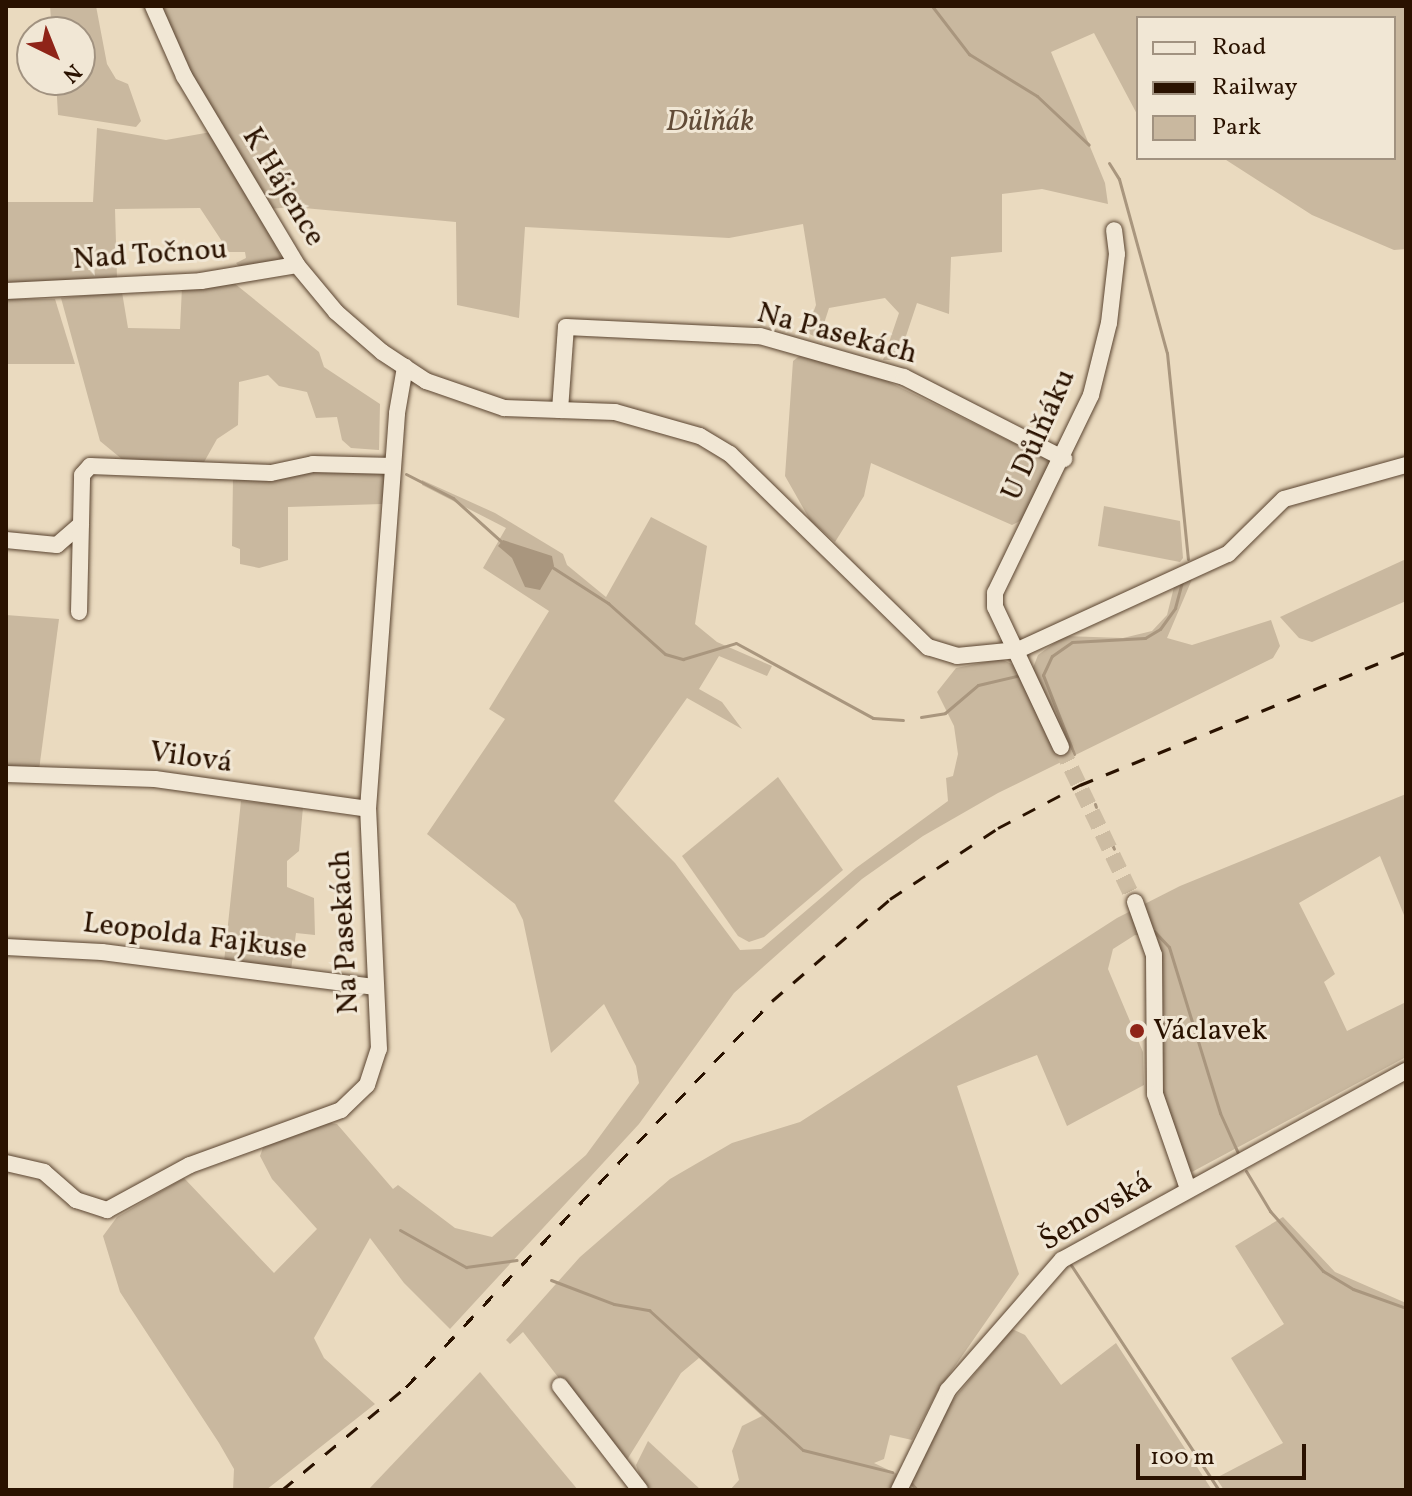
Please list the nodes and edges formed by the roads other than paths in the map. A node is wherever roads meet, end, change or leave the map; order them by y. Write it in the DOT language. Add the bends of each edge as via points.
graph roads {
  1 [pos="153,6"];
  2 [pos="1114,230"];
  3 [pos="297,265"];
  4 [pos="6,291"];
  5 [pos="405,367"];
  6 [pos="560,410"];
  7 [pos="1064,459"];
  8 [pos="1406,465"];
  9 [pos="393,466"];
  10 [pos="81,524"];
  11 [pos="6,540"];
  12 [pos="57,545"];
  13 [pos="80,563"];
  14 [pos="79,612"];
  15 [pos="1018,650"];
  16 [pos="1061,747"];
  17 [pos="6,774"];
  18 [pos="368,809"];
  19 [pos="1135,902"];
  20 [pos="6,947"];
  21 [pos="376,987"];
  22 [pos="1406,1071"];
  23 [pos="6,1163"];
  24 [pos="1188,1189"];
  25 [pos="560,1386"];
  26 [pos="640,1490"];
  27 [pos="899,1490"];
  1 -- 3 [label="street, K Hájence" via="184,76"];
  2 -- 7 [label="street, U Důlňáku" via="1117,254 1109,323 1091,395"];
  3 -- 4 [label="street, Nad Točnou" via="201,281"];
  3 -- 5 [label="street, K Hájence" via="336,312"];
  5 -- 6 [label="street" via="426,381 504,408"];
  5 -- 9 [label="street, Na Pasekách"];
  6 -- 7 [label="street, Na Pasekách" via="566,327 760,336 904,377"];
  6 -- 15 [label="street" via="615,412 700,436 730,454 928,647 957,656"];
  7 -- 15 [label="street, U Důlňáku" via="995,593 995,607"];
  8 -- 15 [label="street" via="1284,499 1228,554"];
  9 -- 10 [label="street" via="313,464 271,473 96,465 82,475"];
  9 -- 18 [label="street, Na Pasekách"];
  10 -- 12 [label="street"];
  10 -- 13 [label="street"];
  11 -- 12 [label="street"];
  12 -- 13 [label="street"];
  13 -- 14 [label="street"];
  15 -- 16 [label="street, U Důlňáku"];
  17 -- 18 [label="street, Vilová" via="155,779"];
  18 -- 21 [label="street, Na Pasekách"];
  19 -- 24 [label="street" via="1154,955 1155,1094"];
  20 -- 21 [label="street, Leopolda Fajkuse" via="102,952"];
  21 -- 23 [label="street, Na Pasekách" via="379,1049 367,1085 355,1099 320,1119 190,1165 107,1210 90,1207 44,1172"];
  22 -- 24 [label="street, Šenovská"];
  24 -- 27 [label="street, Šenovská" via="1081,1247 1039,1281 948,1390"];
  25 -- 26 [label="street"];
}
